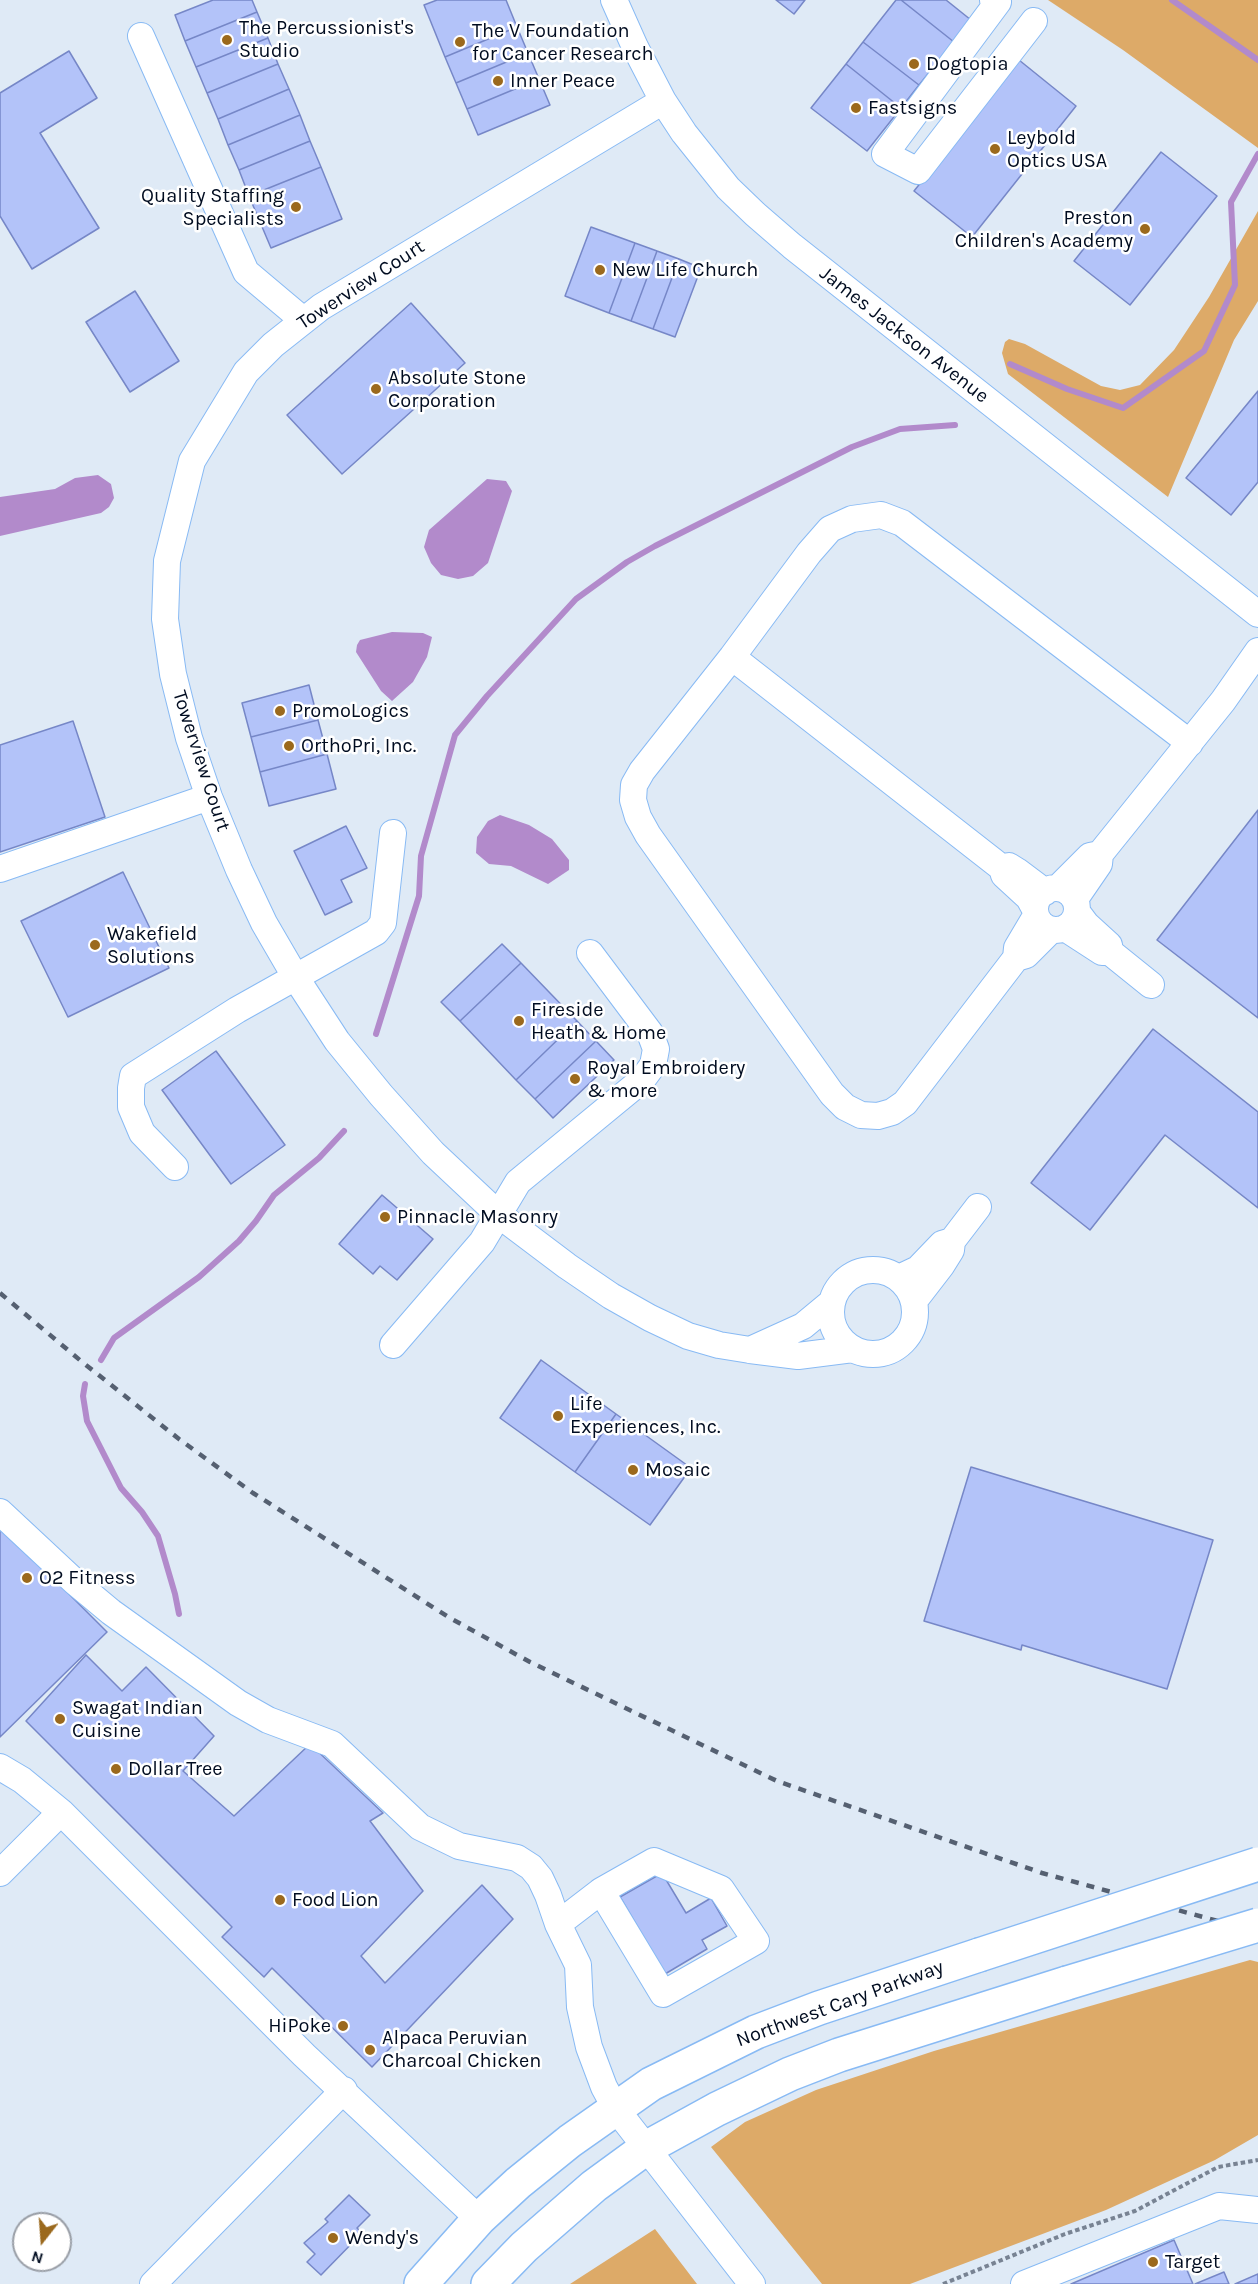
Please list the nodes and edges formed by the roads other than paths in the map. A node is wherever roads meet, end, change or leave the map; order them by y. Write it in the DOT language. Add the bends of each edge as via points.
graph roads {
  1 [pos="614,0"];
  2 [pos="993,0"];
  3 [pos="1034,21"];
  4 [pos="141,36"];
  5 [pos="663,101"];
  6 [pos="303,320"];
  7 [pos="1258,614"];
  8 [pos="1258,651"];
  9 [pos="732,657"];
  10 [pos="1190,742"];
  11 [pos="209,797"];
  12 [pos="393,833"];
  13 [pos="0,869"];
  14 [pos="1055,909"];
  15 [pos="590,953"];
  16 [pos="296,978"];
  17 [pos="1151,985"];
  18 [pos="175,1167"];
  19 [pos="978,1207"];
  20 [pos="498,1214"];
  21 [pos="952,1241"];
  22 [pos="899,1278"];
  23 [pos="914,1301"];
  24 [pos="832,1302"];
  25 [pos="393,1345"];
  26 [pos="853,1349"];
  27 [pos="750,1350"];
  28 [pos="0,1512"];
  29 [pos="0,1767"];
  30 [pos="61,1812"];
  31 [pos="1258,1864"];
  32 [pos="0,1873"];
  33 [pos="601,1891"];
  34 [pos="558,1924"];
  35 [pos="1258,1925"];
  36 [pos="344,2090"];
  37 [pos="616,2109"];
  38 [pos="646,2148"];
  39 [pos="1258,2210"];
  40 [pos="479,2219"];
  41 [pos="166,2280"];
  42 [pos="421,2284"];
  43 [pos="488,2284"];
  44 [pos="752,2284"];
  45 [pos="1024,2284"];
  1 -- 5 [label="street, James Jackson Avenue"];
  2 -- 3 [label="street" via="998,2 885,154 918,171"];
  4 -- 6 [label="street" via="246,272"];
  5 -- 6 [label="street, Towerview Court"];
  5 -- 7 [label="street, James Jackson Avenue" via="728,188 759,218"];
  6 -- 11 [label="street, Towerview Court" via="246,372 192,461 169,552 165,619 173,674"];
  8 -- 10 [label="street"];
  9 -- 10 [label="street" via="830,529 852,519 881,515 902,523"];
  9 -- 14 [label="street" via="1002,868 1004,875 1029,898"];
  9 -- 14 [label="street" via="642,771 634,785 633,800 648,835 845,1107 861,1115 878,1116 899,1107 1016,958 1017,948"];
  10 -- 14 [label="street" via="1100,854 1099,864"];
  11 -- 13 [label="street"];
  11 -- 16 [label="street, Towerview Court" via="264,923"];
  12 -- 16 [label="street" via="383,922 376,932"];
  14 -- 17 [label="street" via="1077,934 1102,952 1110,952"];
  15 -- 20 [label="street" via="650,1033 656,1049 653,1065 642,1080 518,1182"];
  16 -- 18 [label="street" via="133,1076 131,1107 142,1133"];
  16 -- 20 [label="street, Towerview Court" via="337,1041 381,1095 432,1153"];
  19 -- 21 [label="street"];
  20 -- 25 [label="street" via="482,1242"];
  20 -- 27 [label="street, Towerview Court" via="567,1266 650,1318 688,1336"];
  21 -- 22 [label="street" via="942,1244 918,1269"];
  21 -- 23 [label="street" via="941,1266"];
  22 -- 23 [label="street"];
  22 -- 24 [label="street" via="887,1272 859,1272 842,1284"];
  23 -- 26 [label="street" via="916,1316 905,1341 880,1354"];
  24 -- 26 [label="street" via="835,1329"];
  24 -- 27 [label="street" via="803,1326"];
  26 -- 27 [label="street, Towerview Court" via="798,1356"];
  28 -- 34 [label="street" via="111,1612 238,1703 268,1720 332,1744 420,1827 459,1846 517,1858 531,1867 540,1878"];
  29 -- 30 [label="street"];
  30 -- 32 [label="street"];
  30 -- 36 [label="street" via="304,2055"];
  31 -- 37 [label="main road, Northwest Cary Parkway, bridge" via="756,2032 651,2084"];
  33 -- 33 [label="street" via="663,1994 756,1941 722,1889 654,1861"];
  33 -- 34 [label="street"];
  34 -- 37 [label="street" via="578,1965 580,2007 589,2047"];
  35 -- 38 [label="main road, bridge" via="889,2038 790,2074"];
  36 -- 40 [label="street"];
  36 -- 41 [label="street"];
  37 -- 38 [label="street"];
  37 -- 40 [label="main road, Northwest Cary Parkway" via="552,2155"];
  38 -- 43 [label="main road" via="556,2218"];
  38 -- 44 [label="street"];
  39 -- 45 [label="street" via="1219,2206"];
  40 -- 42 [label="main road, Northwest Cary Parkway"];
}
